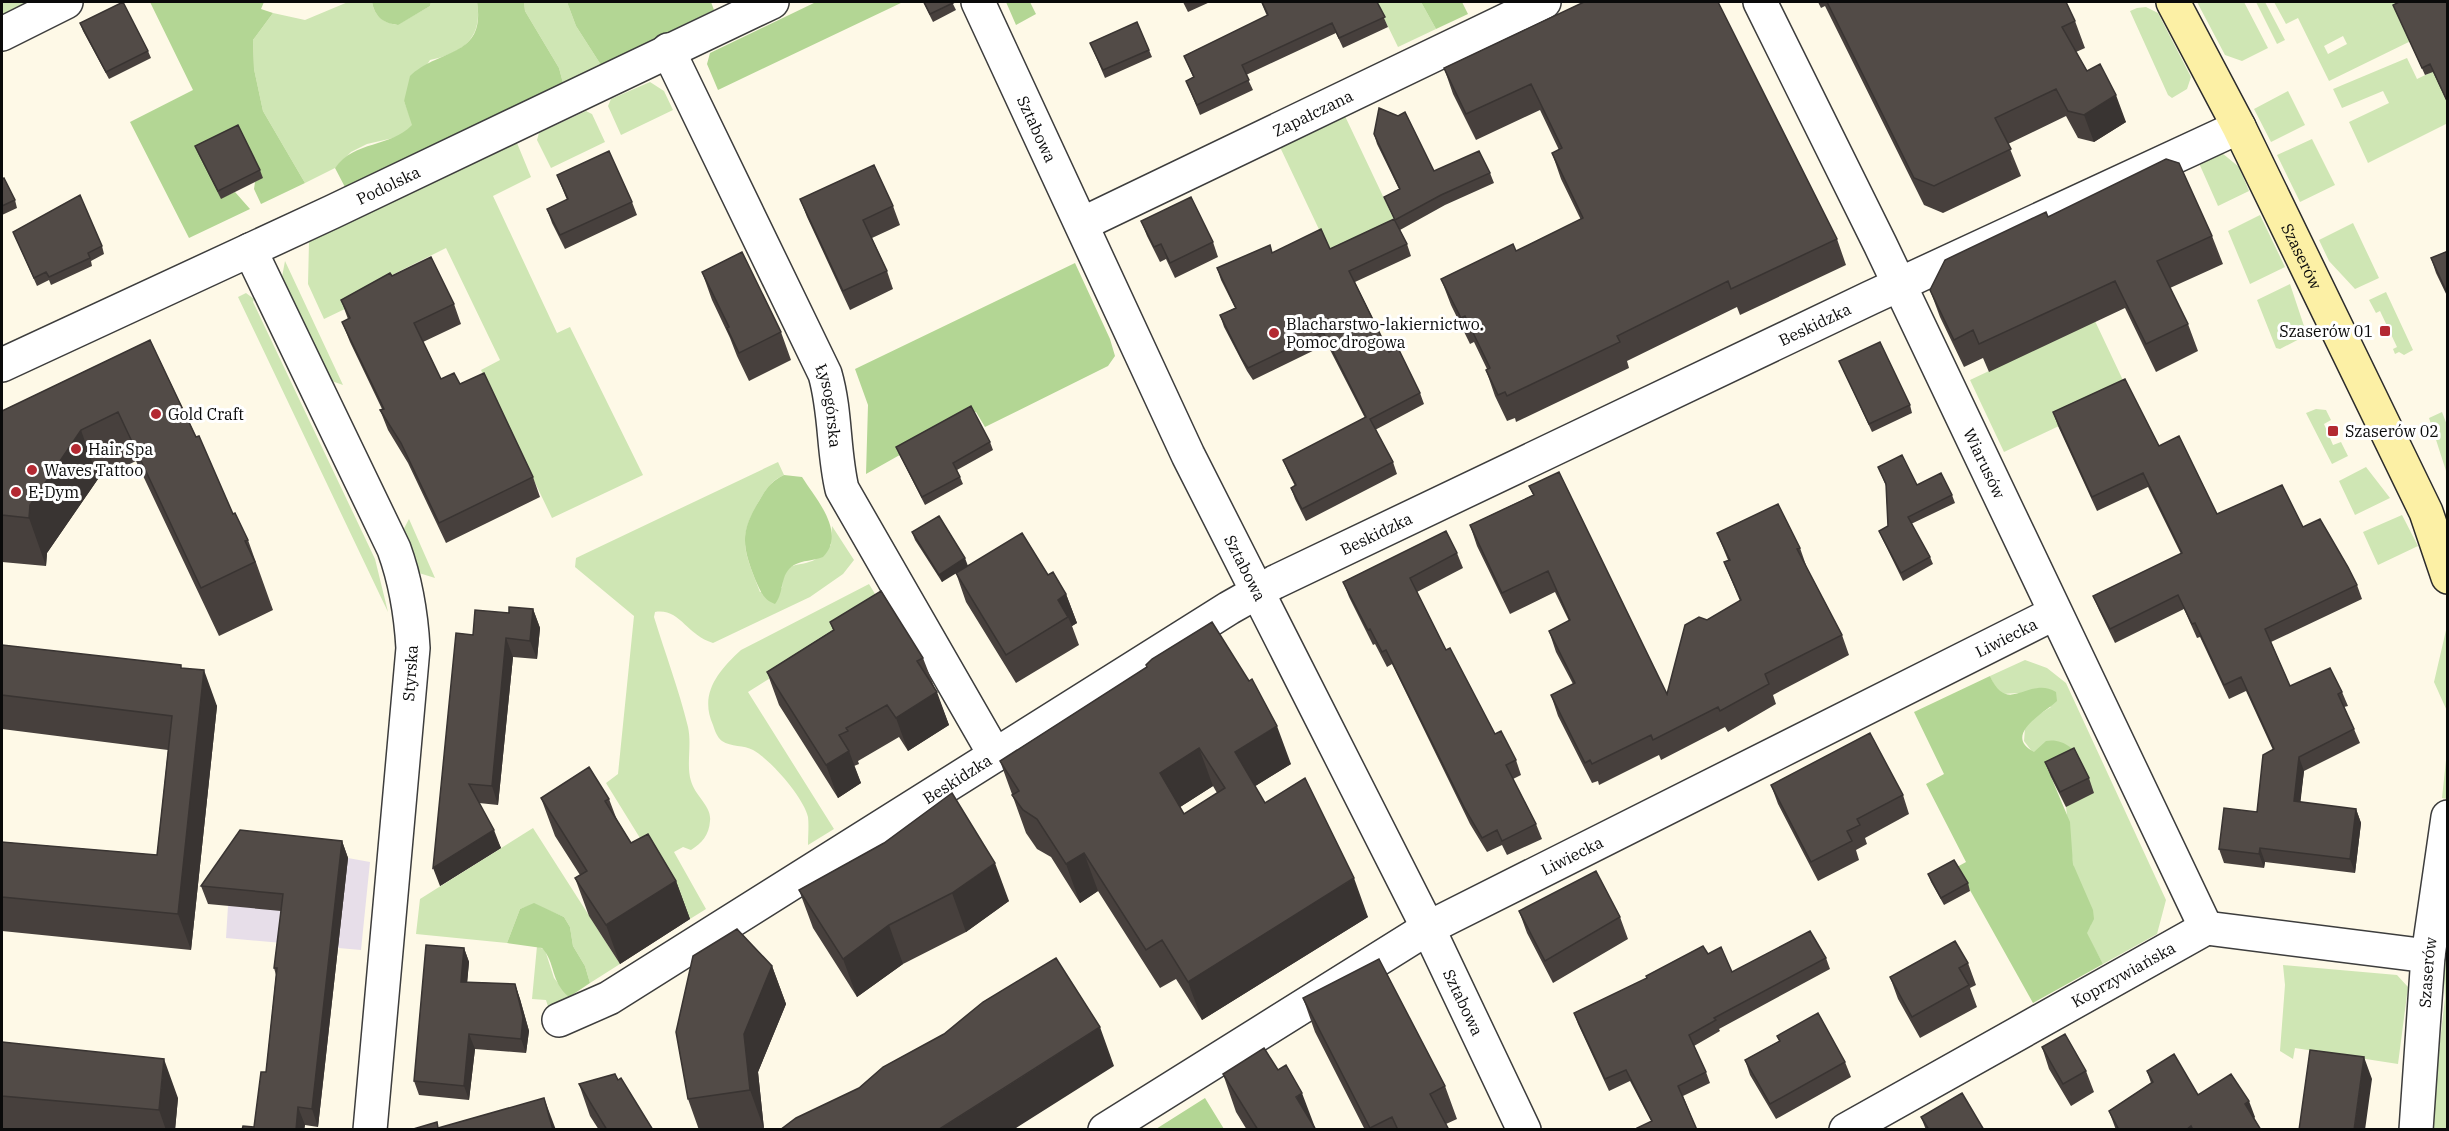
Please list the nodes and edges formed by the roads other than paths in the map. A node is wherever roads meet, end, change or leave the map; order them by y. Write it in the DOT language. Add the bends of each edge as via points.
graph roads {
  1 [pos="66,2"];
  2 [pos="772,2"];
  3 [pos="978,2"];
  4 [pos="1544,2"];
  5 [pos="1760,2"];
  6 [pos="2173,2"];
  7 [pos="2,34"];
  8 [pos="668,50"];
  9 [pos="2240,127"];
  10 [pos="1082,224"];
  11 [pos="250,250"];
  12 [pos="1899,285"];
  13 [pos="2,365"];
  14 [pos="2437,522"];
  15 [pos="2448,578"];
  16 [pos="1257,592"];
  17 [pos="2055,613"];
  18 [pos="995,755"];
  19 [pos="2448,816"];
  20 [pos="1428,928"];
  21 [pos="2206,928"];
  22 [pos="2428,956"];
  23 [pos="559,1020"];
  24 [pos="370,1130"];
  25 [pos="1105,1130"];
  26 [pos="1524,1130"];
  27 [pos="1846,1130"];
  28 [pos="2416,1130"];
  1 -- 7 [label="street"];
  2 -- 8 [label="street, Podolska"];
  3 -- 10 [label="street, Sztabowa"];
  4 -- 10 [label="street, Zapałczana"];
  5 -- 12 [label="street, Wiarusów"];
  6 -- 9 [label="street, Szaserów"];
  8 -- 11 [label="street, Podolska"];
  8 -- 18 [label="street, Łysogórska" via="825,374 842,489"];
  9 -- 12 [label="street, Beskidzka"];
  9 -- 14 [label="street, Szaserów"];
  10 -- 16 [label="street, Sztabowa" via="1188,455"];
  11 -- 13 [label="street, Podolska"];
  11 -- 24 [label="street, Styrska" via="393,549 411,611 412,660"];
  12 -- 16 [label="street, Beskidzka"];
  12 -- 17 [label="street, Wiarusów"];
  14 -- 15 [label="street, Szaserów"];
  16 -- 18 [label="street, Beskidzka"];
  16 -- 20 [label="street, Sztabowa"];
  17 -- 20 [label="street, Liwiecka"];
  17 -- 21 [label="street, Wiarusów"];
  18 -- 23 [label="street, Beskidzka" via="609,998"];
  19 -- 22 [label="street, Szaserów"];
  20 -- 25 [label="street, Liwiecka"];
  20 -- 26 [label="street, Sztabowa"];
  21 -- 22 [label="street"];
  21 -- 27 [label="street, Koprzywiańska"];
  22 -- 28 [label="street, Szaserów"];
}
